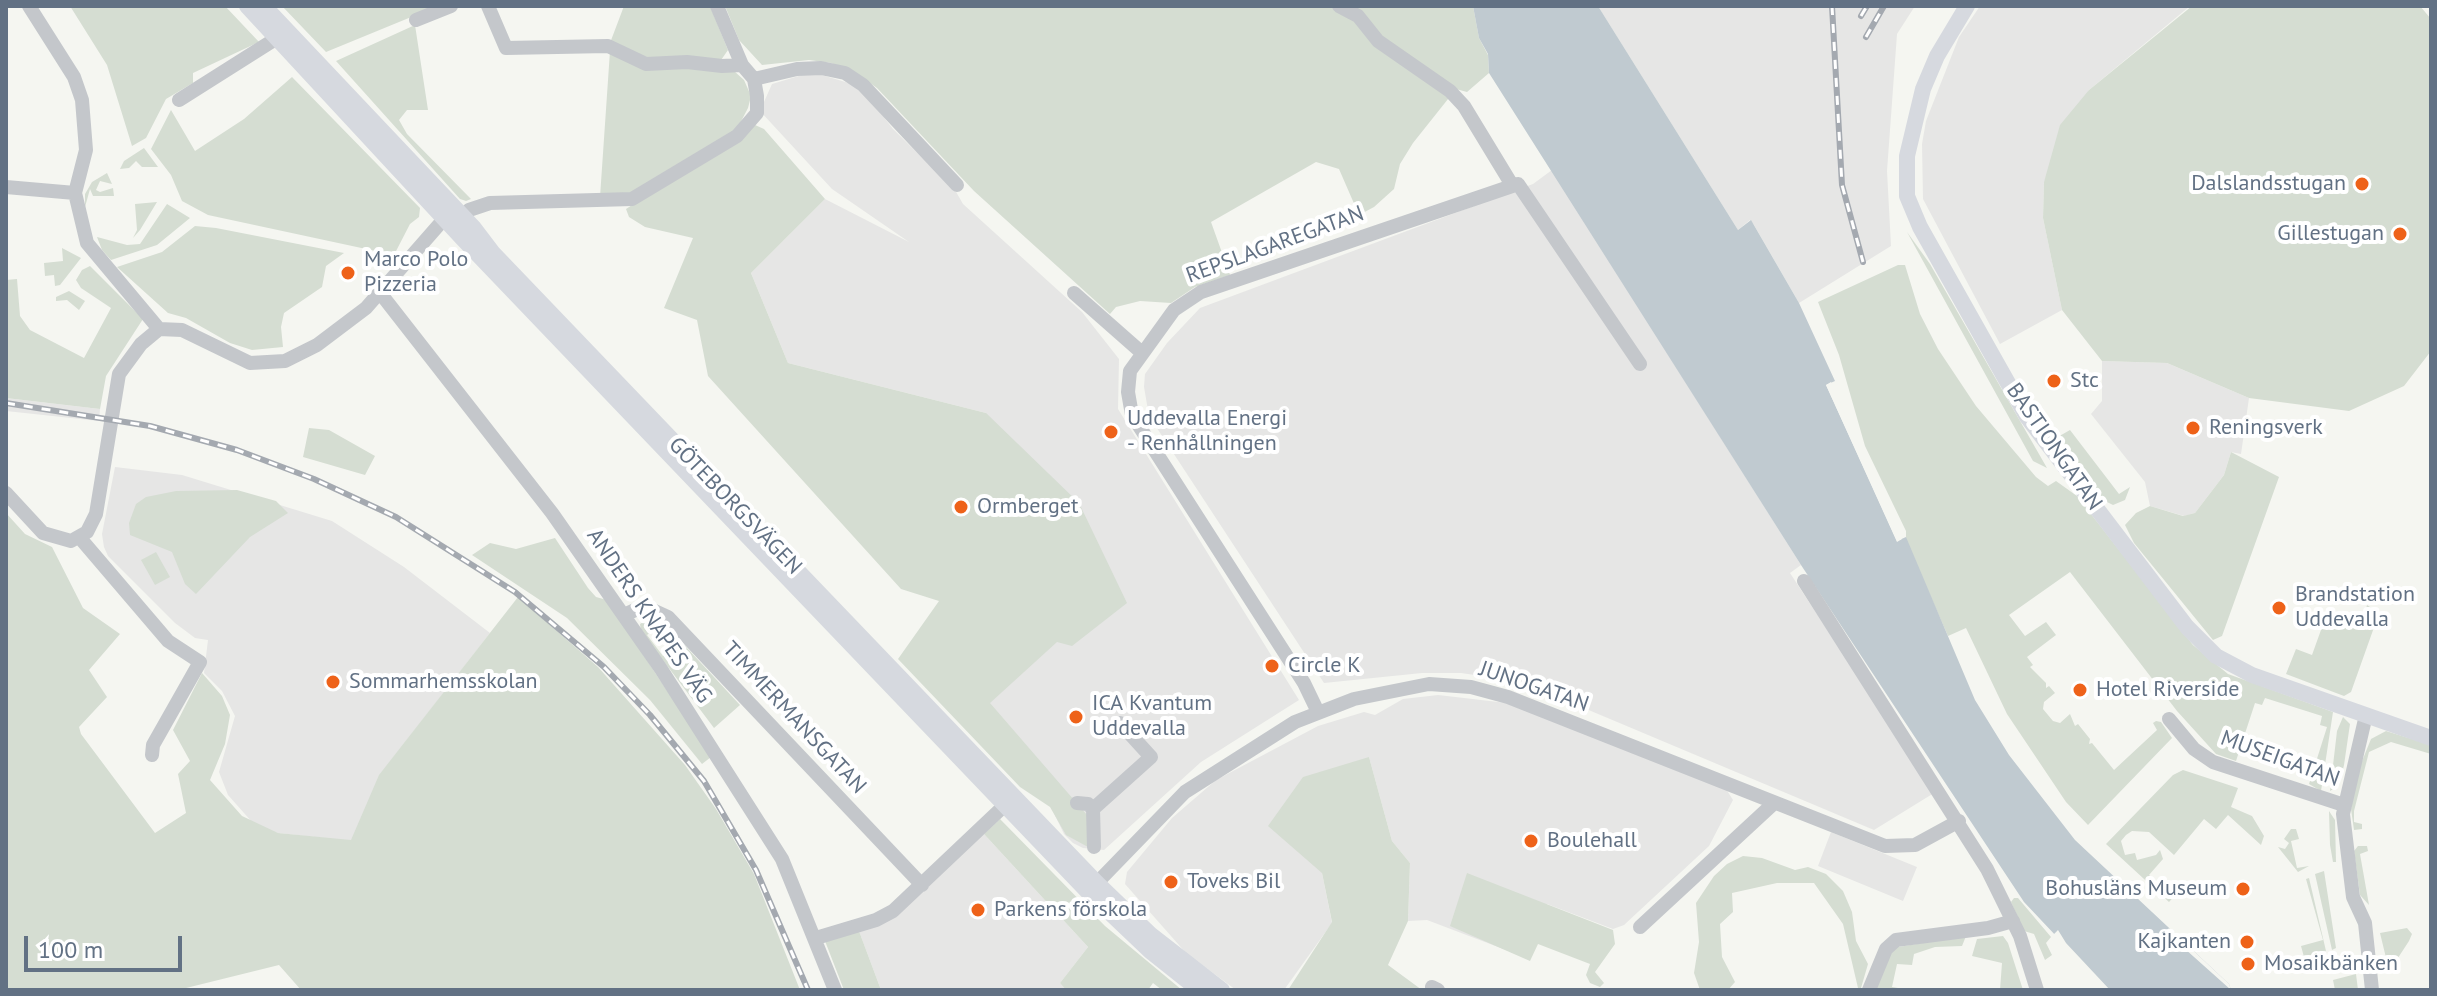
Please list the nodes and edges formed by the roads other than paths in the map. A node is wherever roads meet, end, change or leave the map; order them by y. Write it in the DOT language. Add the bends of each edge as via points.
graph roads {
  1 [pos="29,6"];
  2 [pos="247,6"];
  3 [pos="264,6"];
  4 [pos="451,6"];
  5 [pos="488,6"];
  6 [pos="717,6"];
  7 [pos="1339,6"];
  8 [pos="1967,6"];
  9 [pos="416,20"];
  10 [pos="277,38"];
  11 [pos="742,65"];
  12 [pos="754,79"];
  13 [pos="179,100"];
  14 [pos="957,185"];
  15 [pos="1512,185"];
  16 [pos="6,187"];
  17 [pos="75,193"];
  18 [pos="453,217"];
  19 [pos="1074,293"];
  20 [pos="381,294"];
  21 [pos="159,329"];
  22 [pos="1141,352"];
  23 [pos="1640,364"];
  24 [pos="6,493"];
  25 [pos="80,538"];
  26 [pos="1804,581"];
  27 [pos="624,615"];
  28 [pos="1317,710"];
  29 [pos="2366,715"];
  30 [pos="2169,719"];
  31 [pos="1114,728"];
  32 [pos="2431,738"];
  33 [pos="152,755"];
  34 [pos="1077,803"];
  35 [pos="1773,804"];
  36 [pos="1005,805"];
  37 [pos="2344,805"];
  38 [pos="1093,809"];
  39 [pos="1959,821"];
  40 [pos="1094,847"];
  41 [pos="922,885"];
  42 [pos="1092,888"];
  43 [pos="2013,921"];
  44 [pos="1640,927"];
  45 [pos="816,938"];
  46 [pos="835,990"];
  47 [pos="1199,990"];
  48 [pos="1222,990"];
  49 [pos="1869,990"];
  50 [pos="2037,990"];
  51 [pos="2372,990"];
  1 -- 17 [label="street" via="74,77 82,100 86,150"];
  2 -- 10 [label="main road, GÖTEBORGSVÄGEN"];
  3 -- 18 [label="main road, GÖTEBORGSVÄGEN"];
  4 -- 9 [label="street"];
  5 -- 11 [label="street" via="506,48 608,46 646,64"];
  6 -- 11 [label="street"];
  7 -- 15 [label="street" via="1358,16 1378,41 1450,91"];
  8 -- 29 [label="main road, BASTIONGATAN" via="1923,89 1905,179 1916,219 1976,328 2035,428 2205,646 2239,670"];
  10 -- 13 [label="street"];
  10 -- 18 [label="main road, GÖTEBORGSVÄGEN"];
  11 -- 12 [label="street"];
  12 -- 14 [label="street" via="797,69 845,73 863,85"];
  12 -- 18 [label="street" via="757,113 737,136 632,199 490,203"];
  15 -- 22 [label="street, REPSLAGAREGATAN" via="1201,292 1174,310"];
  15 -- 23 [label="street" via="1522,187"];
  16 -- 17 [label="street"];
  17 -- 21 [label="street" via="82,230 94,255"];
  18 -- 20 [label="street"];
  18 -- 36 [label="main road, GÖTEBORGSVÄGEN"];
  18 -- 42 [label="main road, GÖTEBORGSVÄGEN" via="493,253"];
  19 -- 22 [label="street"];
  20 -- 21 [label="street" via="317,345 273,364 250,363 182,330"];
  20 -- 27 [label="street, ANDERS KNAPES VÄG" via="552,513"];
  21 -- 25 [label="street" via="119,374 96,514"];
  22 -- 28 [label="street, REPSLAGAREGATAN" via="1128,386 1135,421"];
  24 -- 25 [label="street" via="43,533 61,540"];
  25 -- 33 [label="street" via="168,641 200,662"];
  26 -- 39 [label="street"];
  27 -- 41 [label="street, TIMMERMANSGATAN" via="650,607 668,617"];
  27 -- 45 [label="street, ANDERS KNAPES VÄG" via="782,859"];
  28 -- 35 [label="street, JUNOGATAN" via="1415,685 1471,687 1508,697"];
  28 -- 42 [label="street, JUNOGATAN" via="1185,792"];
  29 -- 32 [label="main road, BASTIONGATAN"];
  29 -- 37 [label="street"];
  30 -- 37 [label="street, MUSEIGATAN" via="2213,762"];
  31 -- 38 [label="street" via="1120,723 1151,757"];
  34 -- 38 [label="street"];
  35 -- 39 [label="street, JUNOGATAN" via="1885,846 1915,845"];
  35 -- 44 [label="street"];
  36 -- 41 [label="street"];
  36 -- 42 [label="main road, GÖTEBORGSVÄGEN"];
  37 -- 51 [label="street" via="2347,860 2355,905 2365,923"];
  38 -- 40 [label="street"];
  39 -- 43 [label="street"];
  41 -- 45 [label="street" via="876,920"];
  42 -- 47 [label="main road, GÖTEBORGSVÄGEN" via="1150,951"];
  42 -- 48 [label="main road, GÖTEBORGSVÄGEN"];
  43 -- 49 [label="street" via="1903,938 1886,949"];
  43 -- 50 [label="street"];
  45 -- 46 [label="street, ANDERS KNAPES VÄG"];
}
